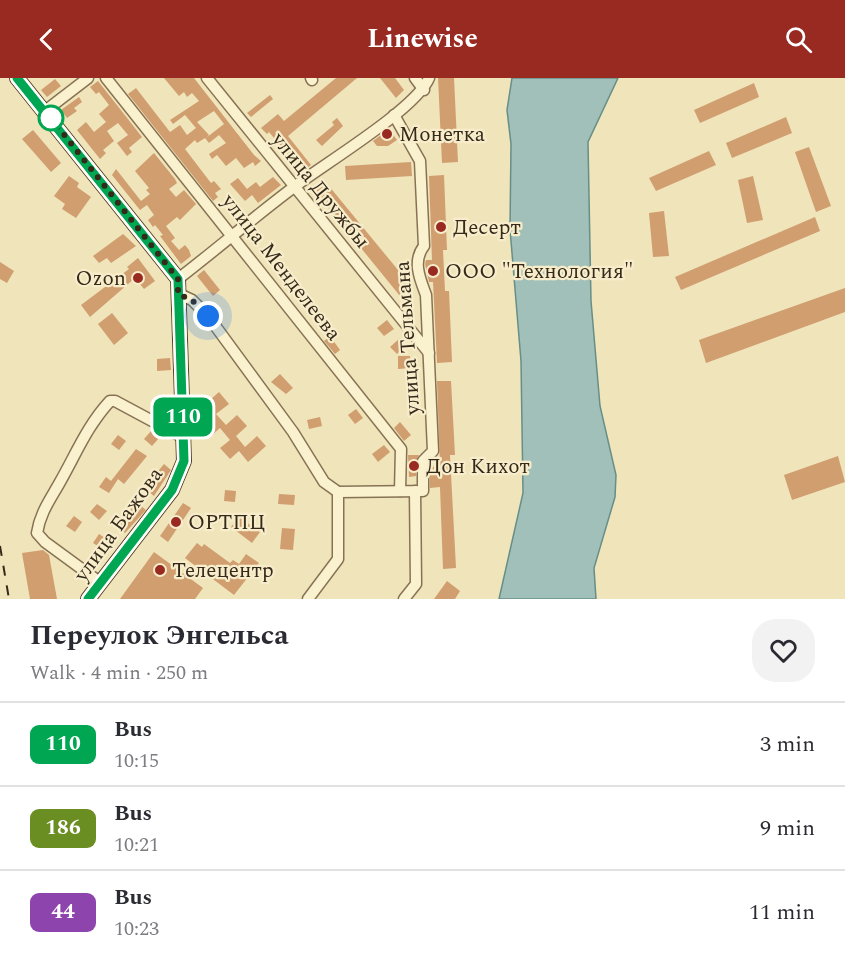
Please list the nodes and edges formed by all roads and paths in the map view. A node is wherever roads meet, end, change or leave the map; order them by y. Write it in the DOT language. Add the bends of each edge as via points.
graph roads {
  1 [pos="17,78"];
  2 [pos="88,78"];
  3 [pos="106,78"];
  4 [pos="207,78"];
  5 [pos="415,78"];
  6 [pos="429,78"];
  7 [pos="424,90"];
  8 [pos="45,111"];
  9 [pos="394,115"];
  10 [pos="293,187"];
  11 [pos="233,236"];
  12 [pos="178,279"];
  13 [pos="178,294"];
  14 [pos="429,353"];
  15 [pos="184,438"];
  16 [pos="400,491"];
  17 [pos="419,491"];
  18 [pos="338,492"];
  19 [pos="101,583"];
  20 [pos="88,599"];
  21 [pos="308,599"];
  22 [pos="405,599"];
  1 -- 8 [label="main road"];
  2 -- 8 [label="street"];
  3 -- 11 [label="street, улица Менделеева"];
  4 -- 10 [label="street, улица Дружбы"];
  5 -- 7 [label="street"];
  6 -- 7 [label="street"];
  7 -- 9 [label="street"];
  8 -- 12 [label="main road"];
  9 -- 10 [label="street"];
  9 -- 14 [label="street, улица Тельмана" via="420,160 424,246 418,254 418,264 426,295"];
  10 -- 11 [label="street"];
  10 -- 14 [label="street, улица Дружбы"];
  11 -- 12 [label="street"];
  11 -- 16 [label="street, улица Менделеева" via="400,450"];
  12 -- 13 [label="main road, улица Бажова"];
  13 -- 15 [label="main road, улица Бажова"];
  13 -- 18 [label="street" via="192,300 208,316 293,432 324,482"];
  14 -- 17 [label="street, улица Тельмана" via="433,451 423,461"];
  15 -- 19 [label="main road, улица Бажова" via="184,461 172,490"];
  15 -- 19 [label="street" via="110,401 81,440 39,517 37,533"];
  16 -- 17 [label="street"];
  16 -- 18 [label="street"];
  17 -- 22 [label="street, улица Тельмана" via="416,584"];
  18 -- 21 [label="street" via="338,559"];
  19 -- 20 [label="main road, улица Бажова"];
}
